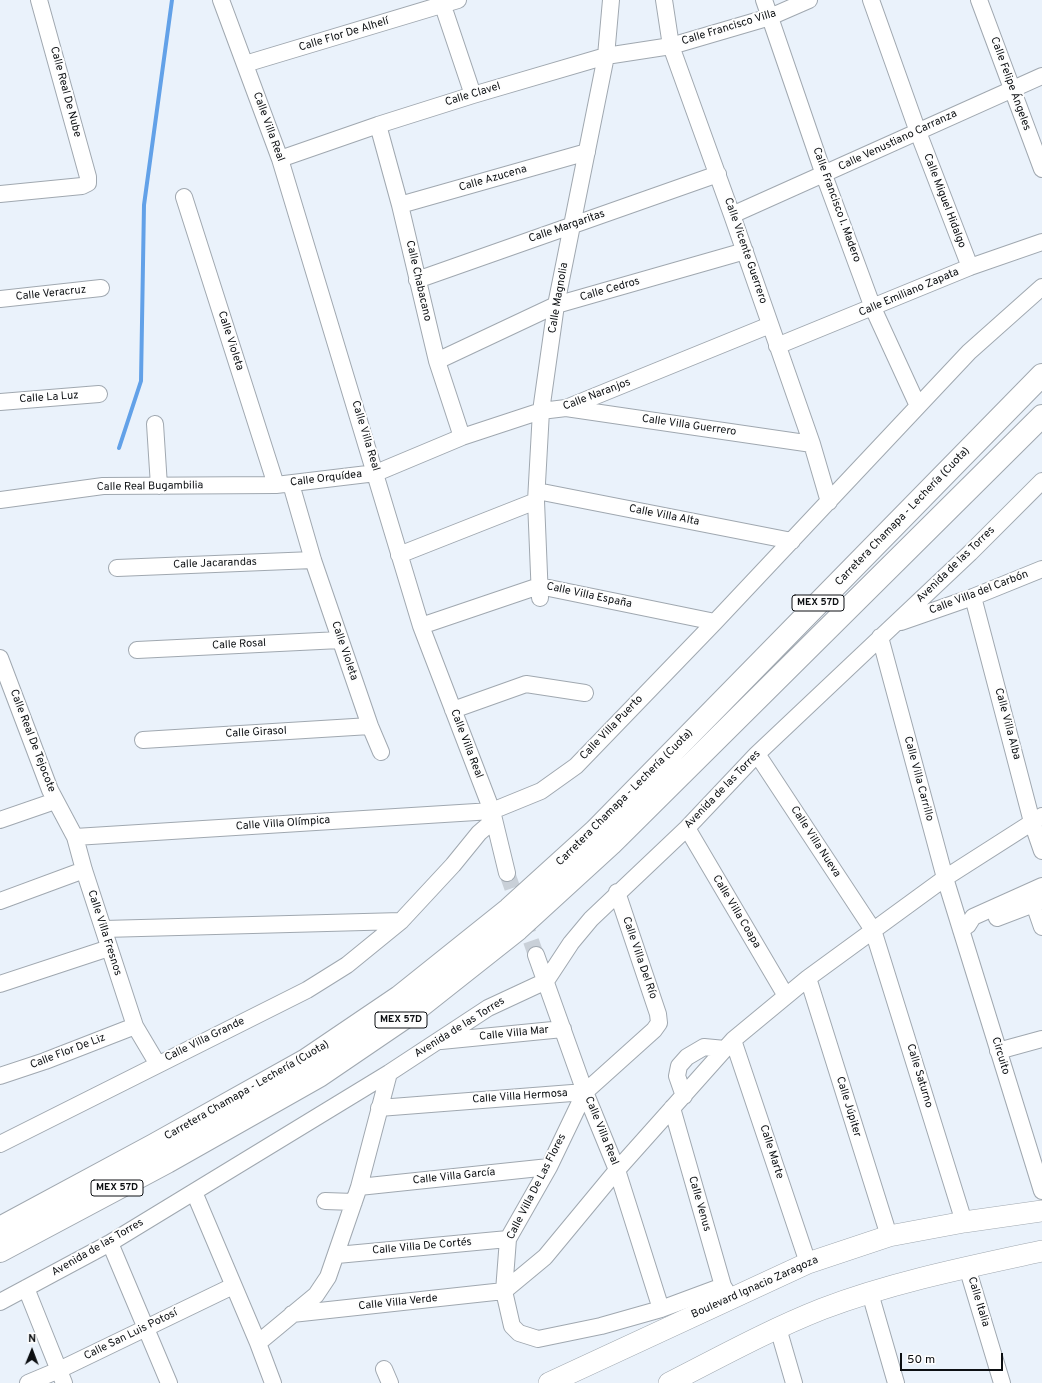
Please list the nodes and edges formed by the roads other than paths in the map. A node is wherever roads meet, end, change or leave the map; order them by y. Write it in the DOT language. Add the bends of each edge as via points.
graph roads {
  1 [pos="39,0"];
  2 [pos="221,0"];
  3 [pos="458,0"];
  4 [pos="612,0"];
  5 [pos="664,0"];
  6 [pos="764,0"];
  7 [pos="809,0"];
  8 [pos="870,0"];
  9 [pos="979,0"];
  10 [pos="442,2"];
  11 [pos="770,17"];
  12 [pos="671,46"];
  13 [pos="606,56"];
  14 [pos="245,64"];
  15 [pos="1042,76"];
  16 [pos="1012,89"];
  17 [pos="473,95"];
  18 [pos="378,125"];
  19 [pos="918,132"];
  20 [pos="587,152"];
  21 [pos="280,159"];
  22 [pos="1042,169"];
  23 [pos="718,174"];
  24 [pos="824,175"];
  25 [pos="0,194"];
  26 [pos="184,197"];
  27 [pos="400,205"];
  28 [pos="732,215"];
  29 [pos="573,225"];
  30 [pos="1042,242"];
  31 [pos="744,251"];
  32 [pos="970,267"];
  33 [pos="417,280"];
  34 [pos="1042,287"];
  35 [pos="101,288"];
  36 [pos="0,299"];
  37 [pos="556,305"];
  38 [pos="873,308"];
  39 [pos="770,325"];
  40 [pos="777,346"];
  41 [pos="437,361"];
  42 [pos="1042,375"];
  43 [pos="99,394"];
  44 [pos="0,402"];
  45 [pos="918,406"];
  46 [pos="566,408"];
  47 [pos="541,412"];
  48 [pos="1042,416"];
  49 [pos="155,424"];
  50 [pos="462,437"];
  51 [pos="812,444"];
  52 [pos="376,473"];
  53 [pos="1042,481"];
  54 [pos="284,484"];
  55 [pos="159,486"];
  56 [pos="536,496"];
  57 [pos="0,500"];
  58 [pos="829,502"];
  59 [pos="792,541"];
  60 [pos="399,555"];
  61 [pos="313,560"];
  62 [pos="117,568"];
  63 [pos="1042,569"];
  64 [pos="539,592"];
  65 [pos="973,597"];
  66 [pos="715,622"];
  67 [pos="894,625"];
  68 [pos="421,626"];
  69 [pos="880,637"];
  70 [pos="340,640"];
  71 [pos="137,650"];
  72 [pos="0,658"];
  73 [pos="585,694"];
  74 [pos="453,710"];
  75 [pos="370,726"];
  76 [pos="143,740"];
  77 [pos="381,752"];
  78 [pos="757,754"];
  79 [pos="55,801"];
  80 [pos="493,816"];
  81 [pos="1037,819"];
  82 [pos="0,820"];
  83 [pos="687,828"];
  84 [pos="75,837"];
  85 [pos="1042,851"];
  86 [pos="84,870"];
  87 [pos="508,873"];
  88 [pos="945,878"];
  89 [pos="1042,886"];
  90 [pos="617,892"];
  91 [pos="0,901"];
  92 [pos="1038,902"];
  93 [pos="401,921"];
  94 [pos="962,925"];
  95 [pos="1042,927"];
  96 [pos="104,929"];
  97 [pos="873,930"];
  98 [pos="109,948"];
  99 [pos="536,955"];
  100 [pos="808,978"];
  101 [pos="546,981"];
  102 [pos="0,984"];
  103 [pos="786,996"];
  104 [pos="135,1026"];
  105 [pos="563,1029"];
  106 [pos="1042,1039"];
  107 [pos="440,1041"];
  108 [pos="729,1044"];
  109 [pos="998,1051"];
  110 [pos="157,1063"];
  111 [pos="389,1073"];
  112 [pos="0,1076"];
  113 [pos="585,1092"];
  114 [pos="684,1096"];
  115 [pos="379,1108"];
  116 [pos="672,1108"];
  117 [pos="0,1144"];
  118 [pos="549,1167"];
  119 [pos="617,1170"];
  120 [pos="359,1187"];
  121 [pos="1042,1191"];
  122 [pos="194,1192"];
  123 [pos="325,1201"];
  124 [pos="354,1202"];
  125 [pos="1042,1211"];
  126 [pos="964,1222"];
  127 [pos="0,1228"];
  128 [pos="889,1236"];
  129 [pos="508,1239"];
  130 [pos="110,1243"];
  131 [pos="0,1251"];
  132 [pos="1042,1251"];
  133 [pos="336,1255"];
  134 [pos="808,1263"];
  135 [pos="967,1267"];
  136 [pos="233,1286"];
  137 [pos="26,1288"];
  138 [pos="504,1291"];
  139 [pos="727,1292"];
  140 [pos="870,1293"];
  141 [pos="0,1302"];
  142 [pos="661,1309"];
  143 [pos="292,1314"];
  144 [pos="146,1327"];
  145 [pos="778,1328"];
  146 [pos="258,1343"];
  147 [pos="62,1376"];
  148 [pos="680,1380"];
  149 [pos="28,1383"];
  150 [pos="169,1383"];
  151 [pos="273,1383"];
  152 [pos="549,1383"];
  153 [pos="794,1383"];
  154 [pos="896,1383"];
  155 [pos="1002,1383"];
  1 -- 25 [label="street, Calle Real De Nube" via="88,183 82,186"];
  2 -- 14 [label="street, Calle Villa Real"];
  3 -- 10 [label="street, Calle Flor De Alhelí"];
  4 -- 13 [label="street, Calle Magnolia"];
  5 -- 12 [label="street, Calle Vicente Guerrero"];
  6 -- 11 [label="street, Calle Francisco I. Madero"];
  7 -- 11 [label="street, Calle Francisco Villa"];
  8 -- 19 [label="street, Calle Miguel Hidalgo"];
  9 -- 16 [label="street, Calle Felipe Ángeles"];
  10 -- 14 [label="street, Calle Flor De Alhelí"];
  10 -- 17 [label="street"];
  11 -- 12 [label="street, Calle Francisco Villa"];
  11 -- 24 [label="street, Calle Francisco I. Madero"];
  12 -- 13 [label="street, Calle Clavel"];
  12 -- 23 [label="street, Calle Vicente Guerrero"];
  13 -- 17 [label="street, Calle Clavel"];
  13 -- 20 [label="street, Calle Magnolia"];
  14 -- 21 [label="street, Calle Villa Real"];
  15 -- 16 [label="street, Calle Venustiano Carranza"];
  16 -- 19 [label="street, Calle Venustiano Carranza"];
  16 -- 22 [label="street, Calle Felipe Ángeles"];
  17 -- 18 [label="street, Calle Clavel"];
  18 -- 21 [label="street, Calle Clavel"];
  18 -- 27 [label="street, Calle Chabacano"];
  19 -- 24 [label="street, Calle Venustiano Carranza"];
  19 -- 32 [label="street, Calle Miguel Hidalgo"];
  20 -- 27 [label="street, Calle Azucena"];
  20 -- 29 [label="street, Calle Magnolia"];
  21 -- 52 [label="street, Calle Villa Real"];
  23 -- 28 [label="street, Calle Vicente Guerrero"];
  23 -- 29 [label="street, Calle Margaritas"];
  24 -- 28 [label="street, Calle Venustiano Carranza"];
  24 -- 38 [label="street, Calle Francisco I. Madero"];
  26 -- 54 [label="street, Calle Violeta"];
  27 -- 33 [label="street, Calle Chabacano"];
  28 -- 31 [label="street, Calle Vicente Guerrero"];
  29 -- 33 [label="street, Calle Margaritas"];
  29 -- 37 [label="street, Calle Magnolia"];
  30 -- 32 [label="street, Calle Emiliano Zapata"];
  31 -- 37 [label="street, Calle Cedros"];
  31 -- 39 [label="street, Calle Vicente Guerrero"];
  32 -- 38 [label="street, Calle Emiliano Zapata"];
  33 -- 41 [label="street, Calle Chabacano"];
  34 -- 45 [label="street" via="969,352"];
  35 -- 36 [label="street, Calle Veracruz"];
  37 -- 41 [label="street, Calle Cedros"];
  37 -- 47 [label="street, Calle Magnolia"];
  38 -- 40 [label="street, Calle Emiliano Zapata"];
  38 -- 45 [label="street, Calle Francisco I. Madero"];
  39 -- 40 [label="street, Calle Vicente Guerrero"];
  39 -- 46 [label="street, Calle Naranjos"];
  40 -- 51 [label="street, Calle Vicente Guerrero"];
  41 -- 50 [label="street, Calle Chabacano"];
  42 -- 127 [label="highway, Carretera Chamapa - Lechería (Cuota) / MEX 57D" via="595,831 509,909 398,997 306,1060"];
  43 -- 44 [label="street, Calle La Luz"];
  45 -- 58 [label="street, Calle Villa Puerto"];
  46 -- 47 [label="street, Calle Naranjos"];
  46 -- 51 [label="street, Calle Villa Guerrero"];
  47 -- 50 [label="street, Calle Naranjos"];
  47 -- 56 [label="street, Calle Magnolia"];
  48 -- 131 [label="highway, Carretera Chamapa - Lechería (Cuota) / MEX 57D" via="611,844 518,929 413,1012 319,1076 167,1162"];
  49 -- 55 [label="street"];
  50 -- 52 [label="street, Calle Naranjos"];
  51 -- 58 [label="street, Calle Vicente Guerrero"];
  52 -- 54 [label="street, Calle Orquídea"];
  52 -- 60 [label="street, Calle Villa Real"];
  53 -- 67 [label="street, Avenida de las Torres"];
  54 -- 55 [label="street, Calle Real Bugambilia"];
  54 -- 61 [label="street, Calle Violeta"];
  55 -- 57 [label="street, Calle Real Bugambilia" via="103,486"];
  56 -- 59 [label="street, Calle Villa Alta"];
  56 -- 60 [label="street"];
  56 -- 64 [label="street, Calle Magnolia"];
  58 -- 59 [label="street, Calle Villa Puerto"];
  59 -- 66 [label="street, Calle Villa Puerto"];
  60 -- 68 [label="street, Calle Villa Real"];
  61 -- 62 [label="street, Calle Jacarandas"];
  61 -- 70 [label="street, Calle Violeta"];
  63 -- 65 [label="street, Calle Villa del Carbón"];
  64 -- 66 [label="street, Calle Villa España"];
  64 -- 68 [label="street, Calle Villa España"];
  65 -- 67 [label="street, Calle Villa del Carbón"];
  65 -- 81 [label="street, Calle Villa Alba"];
  66 -- 80 [label="street, Calle Villa Puerto" via="576,766 540,792"];
  67 -- 69 [label="street, Avenida de las Torres"];
  68 -- 74 [label="street, Calle Villa Real"];
  69 -- 78 [label="street, Avenida de las Torres"];
  69 -- 88 [label="street, Calle Villa Carrillo"];
  70 -- 71 [label="street, Calle Rosal"];
  70 -- 75 [label="street, Calle Violeta"];
  72 -- 79 [label="street, Calle Real De Tejocote"];
  73 -- 74 [label="street" via="526,684"];
  74 -- 80 [label="street, Calle Villa Real"];
  75 -- 76 [label="street, Calle Girasol"];
  75 -- 77 [label="street, Calle Violeta"];
  78 -- 83 [label="street, Avenida de las Torres"];
  78 -- 97 [label="street, Calle Villa Nueva"];
  79 -- 82 [label="street"];
  79 -- 84 [label="street, Calle Villa Fresnos"];
  80 -- 84 [label="street, Calle Villa Olímpica"];
  80 -- 87 [label="street, Calle Villa Real"];
  80 -- 93 [label="street, Calle Villa Grande" via="453,865"];
  81 -- 85 [label="street, Calle Villa Alba"];
  81 -- 88 [label="street"];
  83 -- 90 [label="street, Avenida de las Torres"];
  83 -- 103 [label="street, Calle Villa Coapa"];
  84 -- 86 [label="street, Calle Villa Fresnos"];
  86 -- 91 [label="street"];
  86 -- 96 [label="street, Calle Villa Fresnos"];
  88 -- 94 [label="street, Calle Villa Carrillo"];
  88 -- 97 [label="street"];
  89 -- 94 [label="street" via="973,917"];
  90 -- 101 [label="street, Avenida de las Torres" via="571,943"];
  90 -- 113 [label="street, Calle Villa Del Río" via="659,1023"];
  92 -- 94 [label="street" via="979,925"];
  92 -- 95 [label="street"];
  93 -- 96 [label="street"];
  93 -- 110 [label="street, Calle Villa Grande" via="347,965 306,990"];
  94 -- 109 [label="street, Circuito"];
  96 -- 98 [label="street, Calle Villa Fresnos"];
  97 -- 100 [label="street"];
  97 -- 126 [label="street, Calle Saturno"];
  98 -- 102 [label="street"];
  98 -- 104 [label="street, Calle Villa Fresnos"];
  99 -- 101 [label="street, Calle Villa Real"];
  100 -- 103 [label="street"];
  100 -- 128 [label="street, Calle Júpiter"];
  101 -- 105 [label="street, Calle Villa Real"];
  101 -- 107 [label="street, Avenida de las Torres" via="488,1008"];
  103 -- 108 [label="street"];
  104 -- 110 [label="street, Calle Villa Fresnos"];
  104 -- 112 [label="street, Calle Flor De Liz"];
  105 -- 107 [label="street, Calle Villa Mar"];
  105 -- 113 [label="street, Calle Villa Real"];
  106 -- 109 [label="street"];
  107 -- 111 [label="street, Avenida de las Torres"];
  108 -- 114 [label="street"];
  108 -- 114 [label="street" via="704,1047 687,1057 679,1066 677,1076"];
  108 -- 134 [label="street, Calle Marte"];
  109 -- 121 [label="street, Circuito"];
  110 -- 117 [label="street, Calle Villa Grande"];
  111 -- 115 [label="street"];
  111 -- 122 [label="street, Avenida de las Torres"];
  113 -- 115 [label="street, Calle Villa Hermosa"];
  113 -- 118 [label="street, Calle Villa De Las Flores"];
  113 -- 119 [label="street, Calle Villa Real"];
  114 -- 116 [label="street"];
  115 -- 120 [label="street"];
  116 -- 119 [label="street"];
  116 -- 139 [label="street, Calle Venus"];
  118 -- 120 [label="street, Calle Villa García"];
  118 -- 129 [label="street, Calle Villa De Las Flores"];
  119 -- 138 [label="street" via="545,1257"];
  119 -- 142 [label="street, Calle Villa Real"];
  120 -- 124 [label="street"];
  122 -- 130 [label="street, Avenida de las Torres"];
  122 -- 136 [label="street"];
  123 -- 124 [label="street"];
  124 -- 133 [label="street"];
  125 -- 126 [label="main road, Boulevard Ignacio Zaragoza"];
  126 -- 128 [label="main road, Boulevard Ignacio Zaragoza"];
  128 -- 134 [label="main road, Boulevard Ignacio Zaragoza"];
  129 -- 133 [label="street, Calle Villa De Cortés"];
  129 -- 138 [label="street, Calle Villa De Las Flores"];
  130 -- 137 [label="street, Avenida de las Torres"];
  130 -- 144 [label="street"];
  132 -- 135 [label="main road"];
  133 -- 143 [label="street" via="328,1278 316,1295"];
  134 -- 139 [label="main road, Boulevard Ignacio Zaragoza"];
  135 -- 140 [label="main road"];
  135 -- 155 [label="street, Calle Italia"];
  136 -- 144 [label="street, Calle San Luis Potosí"];
  136 -- 146 [label="street"];
  137 -- 141 [label="street, Avenida de las Torres"];
  137 -- 147 [label="street"];
  138 -- 142 [label="street, Calle Villa De Las Flores" via="512,1326 519,1333 538,1339 601,1326"];
  138 -- 143 [label="street, Calle Villa Verde"];
  139 -- 142 [label="street, Calle Villa De Las Flores"];
  139 -- 152 [label="main road, Boulevard Ignacio Zaragoza"];
  140 -- 145 [label="main road"];
  140 -- 154 [label="street"];
  143 -- 146 [label="street"];
  144 -- 147 [label="street, Calle San Luis Potosí"];
  144 -- 150 [label="street"];
  145 -- 148 [label="main road"];
  145 -- 153 [label="street"];
  146 -- 151 [label="street"];
  147 -- 149 [label="street, Calle San Luis Potosí"];
}
